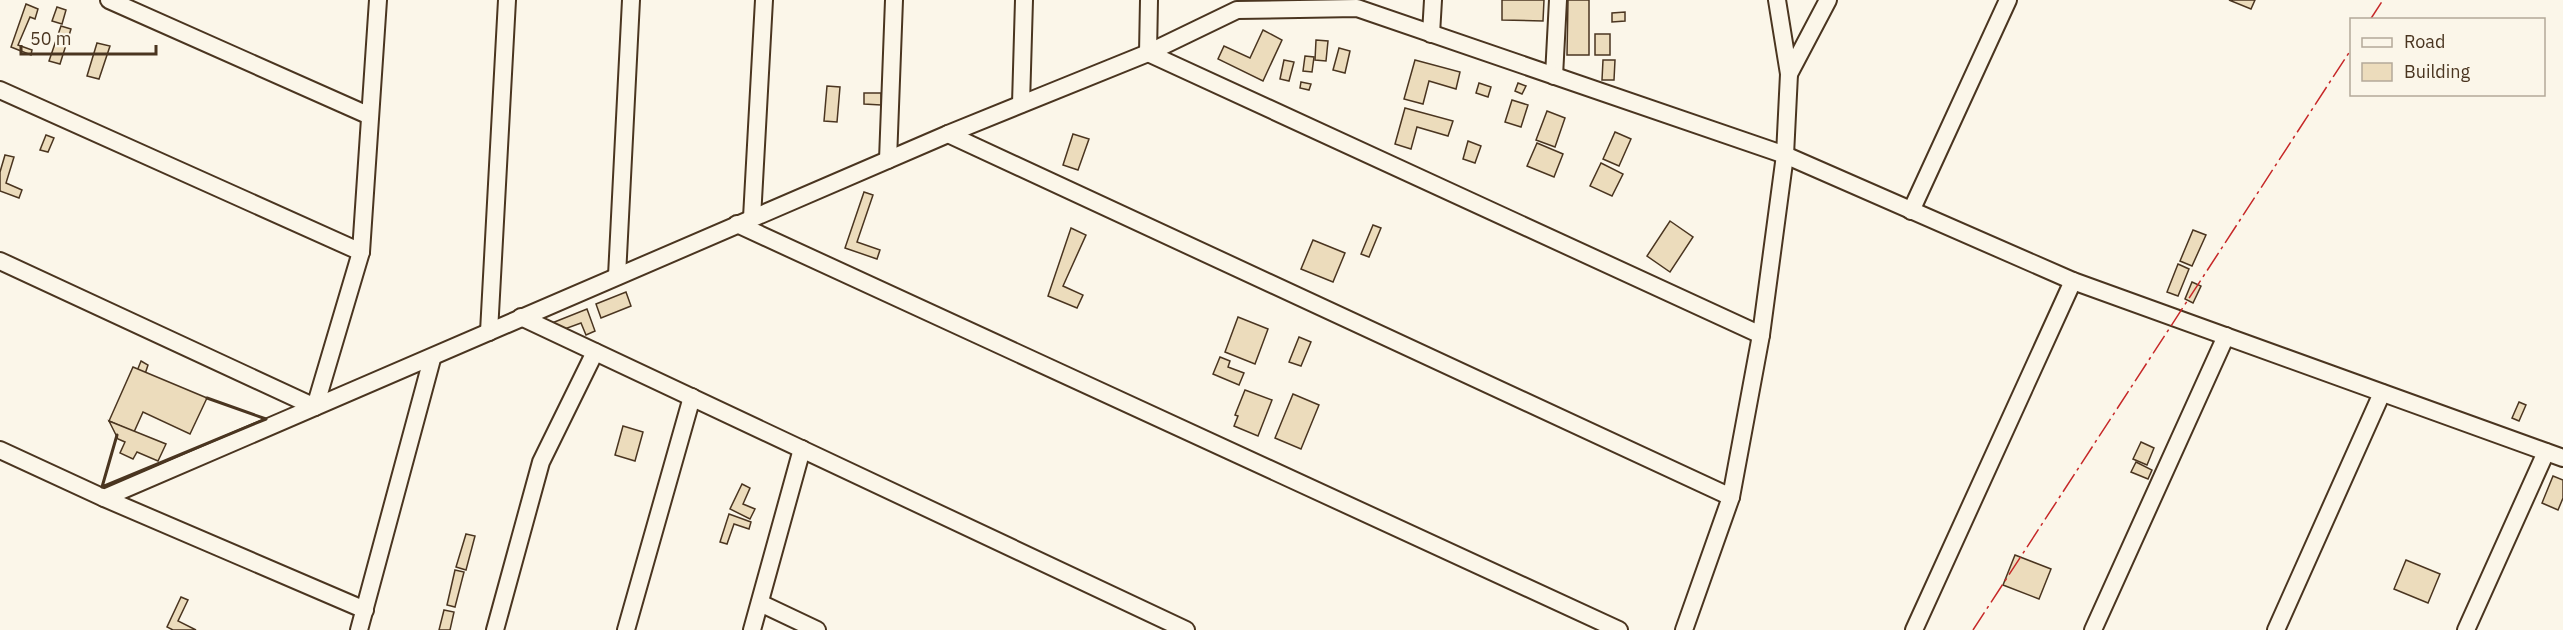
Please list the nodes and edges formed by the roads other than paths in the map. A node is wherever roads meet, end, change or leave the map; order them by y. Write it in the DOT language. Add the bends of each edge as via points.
graph roads {
  1 [pos="109,0"];
  2 [pos="378,0"];
  3 [pos="507,0"];
  4 [pos="631,0"];
  5 [pos="764,0"];
  6 [pos="894,0"];
  7 [pos="1024,0"];
  8 [pos="1149,0"];
  9 [pos="1433,0"];
  10 [pos="1558,0"];
  11 [pos="1777,0"];
  12 [pos="1828,0"];
  13 [pos="2008,0"];
  14 [pos="1280,5"];
  15 [pos="1431,34"];
  16 [pos="1148,52"];
  17 [pos="1789,74"];
  18 [pos="1554,76"];
  19 [pos="0,90"];
  20 [pos="1021,105"];
  21 [pos="370,116"];
  22 [pos="948,134"];
  23 [pos="1785,155"];
  24 [pos="888,160"];
  25 [pos="1911,211"];
  26 [pos="745,221"];
  27 [pos="361,252"];
  28 [pos="0,261"];
  29 [pos="617,276"];
  30 [pos="2073,281"];
  31 [pos="521,317"];
  32 [pos="489,332"];
  33 [pos="1761,335"];
  34 [pos="2226,336"];
  35 [pos="595,352"];
  36 [pos="432,359"];
  37 [pos="2382,393"];
  38 [pos="692,397"];
  39 [pos="315,407"];
  40 [pos="802,449"];
  41 [pos="0,450"];
  42 [pos="2546,452"];
  43 [pos="2563,458"];
  44 [pos="1731,497"];
  45 [pos="104,498"];
  46 [pos="760,603"];
  47 [pos="365,610"];
  48 [pos="360,630"];
  49 [pos="495,630"];
  50 [pos="626,630"];
  51 [pos="752,630"];
  52 [pos="817,630"];
  53 [pos="1186,630"];
  54 [pos="1618,630"];
  55 [pos="1684,630"];
  56 [pos="1914,630"];
  57 [pos="2093,630"];
  58 [pos="2276,630"];
  59 [pos="2466,630"];
  1 -- 21 [label="street"];
  2 -- 21 [label="street"];
  3 -- 32 [label="street"];
  4 -- 29 [label="street"];
  5 -- 26 [label="street"];
  6 -- 24 [label="street"];
  7 -- 20 [label="street"];
  8 -- 16 [label="street"];
  9 -- 15 [label="street"];
  10 -- 18 [label="street"];
  11 -- 17 [label="street"];
  12 -- 17 [label="street"];
  13 -- 25 [label="street"];
  14 -- 15 [label="street" via="1357,8"];
  14 -- 16 [label="street" via="1237,10"];
  15 -- 18 [label="street"];
  16 -- 20 [label="street"];
  16 -- 33 [label="street"];
  17 -- 23 [label="street"];
  18 -- 23 [label="street"];
  19 -- 27 [label="street"];
  20 -- 22 [label="street"];
  21 -- 27 [label="street"];
  22 -- 24 [label="street"];
  22 -- 44 [label="street"];
  23 -- 25 [label="street"];
  23 -- 33 [label="street"];
  24 -- 26 [label="street"];
  25 -- 30 [label="street"];
  26 -- 29 [label="street"];
  26 -- 54 [label="street"];
  27 -- 39 [label="street"];
  28 -- 39 [label="street"];
  29 -- 31 [label="street"];
  30 -- 34 [label="street"];
  30 -- 56 [label="street"];
  31 -- 32 [label="street"];
  31 -- 35 [label="street"];
  32 -- 36 [label="street"];
  33 -- 44 [label="street"];
  34 -- 37 [label="street"];
  34 -- 57 [label="street"];
  35 -- 38 [label="street"];
  35 -- 49 [label="street" via="541,462"];
  36 -- 39 [label="street"];
  36 -- 47 [label="street"];
  37 -- 42 [label="street"];
  37 -- 58 [label="street"];
  38 -- 40 [label="street"];
  38 -- 50 [label="street"];
  39 -- 45 [label="street"];
  40 -- 46 [label="street"];
  40 -- 53 [label="street"];
  41 -- 45 [label="street"];
  42 -- 43 [label="street"];
  42 -- 59 [label="street"];
  44 -- 55 [label="street"];
  45 -- 47 [label="street"];
  46 -- 51 [label="street"];
  46 -- 52 [label="street"];
  47 -- 48 [label="street"];
}
